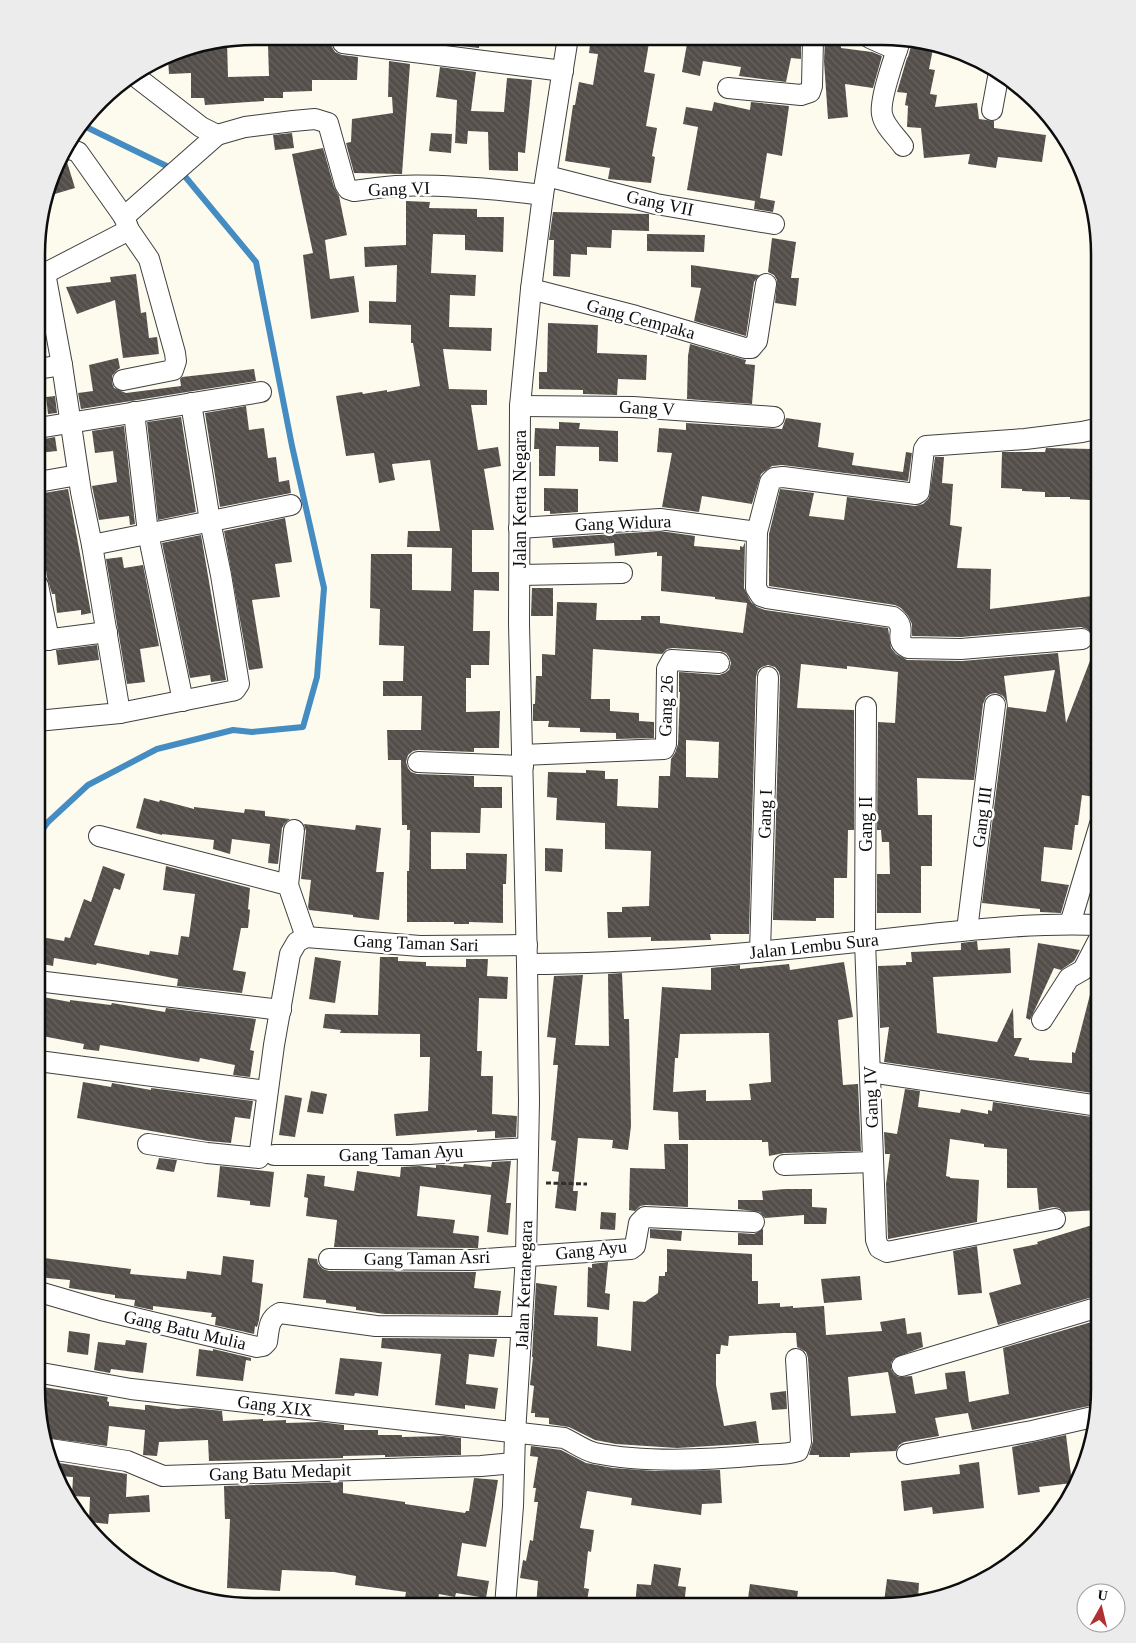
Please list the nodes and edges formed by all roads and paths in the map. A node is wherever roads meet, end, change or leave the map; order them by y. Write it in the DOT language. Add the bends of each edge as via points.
graph roads {
  1 [pos="358,45"];
  2 [pos="567,45"];
  3 [pos="813,45"];
  4 [pos="899,46"];
  5 [pos="563,71"];
  6 [pos="139,79"];
  7 [pos="998,80"];
  8 [pos="728,88"];
  9 [pos="992,110"];
  10 [pos="217,135"];
  11 [pos="903,146"];
  12 [pos="73,150"];
  13 [pos="545,185"];
  14 [pos="126,224"];
  15 [pos="774,224"];
  16 [pos="45,273"];
  17 [pos="766,284"];
  18 [pos="45,288"];
  19 [pos="531,289"];
  20 [pos="62,365"];
  21 [pos="45,368"];
  22 [pos="123,380"];
  23 [pos="260,392"];
  24 [pos="191,403"];
  25 [pos="520,406"];
  26 [pos="134,412"];
  27 [pos="774,417"];
  28 [pos="70,423"];
  29 [pos="45,427"];
  30 [pos="1091,430"];
  31 [pos="78,475"];
  32 [pos="45,481"];
  33 [pos="291,505"];
  34 [pos="210,521"];
  35 [pos="519,528"];
  36 [pos="757,532"];
  37 [pos="148,533"];
  38 [pos="92,545"];
  39 [pos="622,573"];
  40 [pos="520,575"];
  41 [pos="107,632"];
  42 [pos="1082,639"];
  43 [pos="45,641"];
  44 [pos="719,663"];
  45 [pos="768,677"];
  46 [pos="183,701"];
  47 [pos="995,705"];
  48 [pos="866,707"];
  49 [pos="120,712"];
  50 [pos="45,719"];
  51 [pos="522,760"];
  52 [pos="418,762"];
  53 [pos="294,830"];
  54 [pos="99,836"];
  55 [pos="1091,854"];
  56 [pos="288,885"];
  57 [pos="1070,924"];
  58 [pos="1091,925"];
  59 [pos="968,930"];
  60 [pos="306,937"];
  61 [pos="865,941"];
  62 [pos="760,952"];
  63 [pos="527,955"];
  64 [pos="1091,955"];
  65 [pos="45,982"];
  66 [pos="281,1010"];
  67 [pos="1042,1020"];
  68 [pos="46,1062"];
  69 [pos="870,1072"];
  70 [pos="268,1091"];
  71 [pos="1091,1105"];
  72 [pos="148,1144"];
  73 [pos="528,1148"];
  74 [pos="274,1156"];
  75 [pos="873,1162"];
  76 [pos="784,1165"];
  77 [pos="528,1183"];
  78 [pos="587,1184"];
  79 [pos="1055,1219"];
  80 [pos="754,1222"];
  81 [pos="526,1255"];
  82 [pos="329,1259"];
  83 [pos="45,1294"];
  84 [pos="1091,1309"];
  85 [pos="522,1327"];
  86 [pos="796,1359"];
  87 [pos="902,1366"];
  88 [pos="45,1374"];
  89 [pos="1089,1418"];
  90 [pos="515,1434"];
  91 [pos="54,1450"];
  92 [pos="906,1454"];
  93 [pos="514,1463"];
  94 [pos="506,1598"];
  1 -- 5 [label="street"];
  2 -- 5 [label="street, Jalan Kerta Negara"];
  3 -- 8 [label="street" via="810,92 801,95"];
  4 -- 11 [label="street" via="882,113 886,124"];
  5 -- 13 [label="street, Jalan Kerta Negara"];
  6 -- 10 [label="street" via="201,127"];
  7 -- 9 [label="street"];
  10 -- 13 [label="street, Gang VI" via="245,127 315,119 328,122 345,184 348,190 354,191 396,186 501,190"];
  10 -- 14 [label="street" via="155,190"];
  12 -- 14 [label="street" via="78,152"];
  13 -- 15 [label="street, Gang VII"];
  13 -- 19 [label="street, Jalan Kerta Negara"];
  14 -- 16 [label="street"];
  14 -- 22 [label="street" via="149,259 176,366 173,370"];
  17 -- 19 [label="street, Gang Cempaka" via="757,341 751,348"];
  18 -- 20 [label="street"];
  19 -- 25 [label="street, Jalan Kerta Negara"];
  20 -- 21 [label="street"];
  20 -- 28 [label="street"];
  23 -- 24 [label="street"];
  24 -- 26 [label="street"];
  24 -- 34 [label="street"];
  25 -- 27 [label="street, Gang V" via="633,407"];
  25 -- 35 [label="street, Jalan Kerta Negara"];
  26 -- 28 [label="street"];
  26 -- 37 [label="street"];
  28 -- 29 [label="street"];
  28 -- 31 [label="street"];
  30 -- 36 [label="street" via="1025,439 926,446 919,492 916,494 774,478 770,482"];
  31 -- 32 [label="street"];
  31 -- 38 [label="street"];
  33 -- 34 [label="street"];
  34 -- 37 [label="street"];
  34 -- 46 [label="street" via="239,684 235,690"];
  35 -- 36 [label="street, Gang Widura" via="660,519"];
  35 -- 40 [label="street, Jalan Kerta Negara"];
  36 -- 42 [label="street" via="756,588 761,596 893,617 900,621 900,641 908,648 961,649"];
  37 -- 38 [label="street"];
  37 -- 46 [label="street"];
  38 -- 41 [label="street"];
  39 -- 40 [label="street"];
  40 -- 51 [label="street, Jalan Kerta Negara"];
  41 -- 43 [label="street"];
  41 -- 49 [label="street"];
  44 -- 51 [label="street, Gang 26" via="672,660 669,664 664,749"];
  45 -- 62 [label="street, Gang I"];
  46 -- 49 [label="street"];
  47 -- 59 [label="street, Gang III"];
  48 -- 61 [label="street, Gang II"];
  49 -- 50 [label="street"];
  51 -- 52 [label="street"];
  51 -- 63 [label="street, Jalan Kerta Negara"];
  53 -- 56 [label="street"];
  54 -- 56 [label="street"];
  55 -- 57 [label="street"];
  56 -- 60 [label="street"];
  57 -- 58 [label="street, Jalan Lembu Sura"];
  57 -- 59 [label="street, Jalan Lembu Sura"];
  59 -- 61 [label="street, Jalan Lembu Sura"];
  60 -- 63 [label="street, Gang Taman Sari"];
  60 -- 66 [label="street" via="297,942 290,954"];
  61 -- 62 [label="street, Jalan Lembu Sura"];
  61 -- 69 [label="street, Gang IV"];
  62 -- 63 [label="street, Jalan Lembu Sura" via="593,964"];
  63 -- 73 [label="street, Jalan Kertanegara"];
  64 -- 67 [label="street" via="1083,970 1069,978"];
  65 -- 66 [label="street"];
  66 -- 70 [label="street"];
  68 -- 70 [label="street"];
  69 -- 71 [label="street"];
  69 -- 75 [label="street, Gang IV"];
  70 -- 72 [label="street" via="259,1158"];
  73 -- 74 [label="street, Gang Taman Ayu" via="412,1155"];
  73 -- 77 [label="street, Jalan Kertanegara"];
  75 -- 76 [label="street"];
  75 -- 79 [label="street, Gang IV" via="876,1240 883,1251"];
  77 -- 78 [label="path"];
  77 -- 81 [label="street, Jalan Kertanegara"];
  80 -- 81 [label="street, Gang Ayu" via="646,1217 639,1223 635,1246 631,1249"];
  81 -- 82 [label="street, Gang Taman Asri" via="472,1260"];
  81 -- 85 [label="street, Jalan Kertanegara"];
  83 -- 85 [label="street, Gang Batu Mulia" via="257,1346 267,1342 270,1323 280,1313 376,1326"];
  84 -- 87 [label="street"];
  85 -- 90 [label="street, Jalan Kertanegara"];
  86 -- 90 [label="street, Gang XIX" via="801,1442 800,1448 793,1452 653,1459 593,1453 564,1438"];
  88 -- 90 [label="street, Gang XIX" via="132,1389"];
  89 -- 92 [label="street" via="1032,1432"];
  90 -- 93 [label="street, Jalan Kertanegara"];
  91 -- 93 [label="street, Gang Batu Medapit" via="127,1461 163,1476"];
  93 -- 94 [label="street, Jalan Kertanegara"];
}
